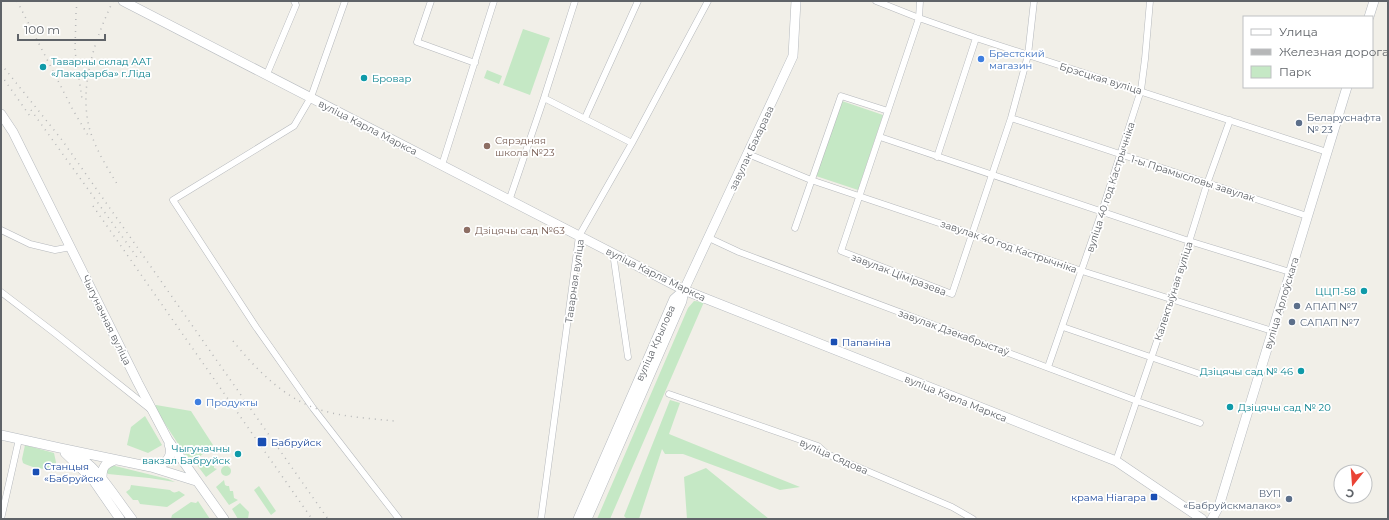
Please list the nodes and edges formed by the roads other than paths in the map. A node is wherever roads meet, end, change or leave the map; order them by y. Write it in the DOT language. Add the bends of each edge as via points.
graph roads {
  1 [pos="123,1"];
  2 [pos="294,1"];
  3 [pos="345,1"];
  4 [pos="431,1"];
  5 [pos="494,1"];
  6 [pos="575,1"];
  7 [pos="638,1"];
  8 [pos="708,1"];
  9 [pos="796,1"];
  10 [pos="876,1"];
  11 [pos="920,1"];
  12 [pos="1034,1"];
  13 [pos="1150,1"];
  14 [pos="1374,1"];
  15 [pos="1369,16"];
  16 [pos="919,18"];
  17 [pos="976,38"];
  18 [pos="1028,55"];
  19 [pos="475,63"];
  20 [pos="267,74"];
  21 [pos="1347,88"];
  22 [pos="1141,90"];
  23 [pos="311,97"];
  24 [pos="544,98"];
  25 [pos="888,111"];
  26 [pos="1,114"];
  27 [pos="585,118"];
  28 [pos="1011,118"];
  29 [pos="1230,120"];
  30 [pos="880,137"];
  31 [pos="632,143"];
  32 [pos="1327,152"];
  33 [pos="748,154"];
  34 [pos="1121,154"];
  35 [pos="937,157"];
  36 [pos="442,165"];
  37 [pos="992,175"];
  38 [pos="811,180"];
  39 [pos="1207,184"];
  40 [pos="859,196"];
  41 [pos="509,201"];
  42 [pos="1102,211"];
  43 [pos="1307,216"];
  44 [pos="794,228"];
  45 [pos="1,230"];
  46 [pos="972,234"];
  47 [pos="579,236"];
  48 [pos="709,238"];
  49 [pos="1189,241"];
  50 [pos="71,246"];
  51 [pos="613,254"];
  52 [pos="1082,271"];
  53 [pos="1290,272"];
  54 [pos="684,290"];
  55 [pos="1,292"];
  56 [pos="1171,300"];
  57 [pos="1063,327"];
  58 [pos="1272,331"];
  59 [pos="628,357"];
  60 [pos="1151,357"];
  61 [pos="1048,367"];
  62 [pos="1200,374"];
  63 [pos="138,383"];
  64 [pos="128,392"];
  65 [pos="669,394"];
  66 [pos="1137,401"];
  67 [pos="151,410"];
  68 [pos="1200,423"];
  69 [pos="1,435"];
  70 [pos="19,439"];
  71 [pos="168,440"];
  72 [pos="60,448"];
  73 [pos="115,460"];
  74 [pos="1116,461"];
  75 [pos="151,467"];
  76 [pos="102,479"];
  77 [pos="196,481"];
  78 [pos="1,519"];
  79 [pos="120,519"];
  80 [pos="132,519"];
  81 [pos="224,519"];
  82 [pos="399,519"];
  83 [pos="541,519"];
  84 [pos="578,519"];
  85 [pos="586,519"];
  86 [pos="973,519"];
  87 [pos="1202,519"];
  88 [pos="1212,519"];
  1 -- 20 [label="main road, вуліца Карла Маркса"];
  2 -- 20 [label="street" via="296,5"];
  3 -- 23 [label="street"];
  4 -- 19 [label="street" via="417,42"];
  5 -- 19 [label="street"];
  6 -- 24 [label="street"];
  7 -- 27 [label="street"];
  8 -- 31 [label="street, Таварная вуліца"];
  9 -- 33 [label="main road, завулак Бахарава" via="793,56"];
  10 -- 16 [label="street, Брэсцкая вуліца"];
  11 -- 16 [label="street"];
  12 -- 18 [label="street, завулак Ціміразева"];
  13 -- 22 [label="street, вуліца 40 год Кастрычніка"];
  14 -- 15 [label="main road"];
  16 -- 17 [label="street, Брэсцкая вуліца"];
  16 -- 25 [label="street"];
  17 -- 18 [label="street, Брэсцкая вуліца"];
  17 -- 35 [label="street"];
  18 -- 22 [label="street, Брэсцкая вуліца"];
  18 -- 28 [label="street, завулак Ціміразева"];
  19 -- 36 [label="street"];
  20 -- 23 [label="main road, вуліца Карла Маркса"];
  21 -- 32 [label="main road, вуліца Арлоўскага"];
  22 -- 29 [label="street, Брэсцкая вуліца"];
  22 -- 34 [label="street, вуліца 40 год Кастрычніка"];
  23 -- 36 [label="main road, вуліца Карла Маркса"];
  23 -- 82 [label="street" via="294,126 173,200 256,327"];
  24 -- 27 [label="street"];
  24 -- 41 [label="street"];
  25 -- 30 [label="street"];
  25 -- 38 [label="street" via="841,96"];
  26 -- 50 [label="main road, Чыгуначная вуліца" via="13,132"];
  27 -- 31 [label="street"];
  28 -- 34 [label="street, 1-ы Прамысловы завулак"];
  28 -- 37 [label="street, завулак Ціміразева"];
  29 -- 32 [label="street, Брэсцкая вуліца"];
  29 -- 39 [label="street, Калектыўная вуліца"];
  30 -- 35 [label="street"];
  30 -- 40 [label="street"];
  31 -- 47 [label="street, Таварная вуліца"];
  32 -- 43 [label="main road, вуліца Арлоўскага"];
  33 -- 38 [label="street, завулак 40 год Кастрычніка"];
  33 -- 48 [label="main road, завулак Бахарава"];
  34 -- 39 [label="street, 1-ы Прамысловы завулак"];
  34 -- 42 [label="street, вуліца 40 год Кастрычніка"];
  35 -- 37 [label="street"];
  36 -- 41 [label="main road, вуліца Карла Маркса"];
  37 -- 42 [label="street"];
  37 -- 46 [label="street, завулак Ціміразева"];
  38 -- 40 [label="street, завулак 40 год Кастрычніка"];
  38 -- 44 [label="street"];
  39 -- 43 [label="street, 1-ы Прамысловы завулак"];
  39 -- 49 [label="street, Калектыўная вуліца"];
  40 -- 46 [label="street, завулак 40 год Кастрычніка"];
  40 -- 46 [label="street, завулак Ціміразева" via="841,251 952,294"];
  41 -- 47 [label="main road, вуліца Карла Маркса"];
  42 -- 49 [label="street"];
  42 -- 52 [label="street, вуліца 40 год Кастрычніка"];
  43 -- 53 [label="main road, вуліца Арлоўскага"];
  45 -- 50 [label="street" via="30,244 55,250"];
  46 -- 52 [label="street, завулак 40 год Кастрычніка"];
  47 -- 51 [label="main road, вуліца Карла Маркса"];
  47 -- 83 [label="street, Таварная вуліца"];
  48 -- 54 [label="main road, завулак Бахарава"];
  48 -- 61 [label="street, завулак Дзекабрыстаў" via="747,255"];
  49 -- 53 [label="street"];
  49 -- 56 [label="street, Калектыўная вуліца"];
  50 -- 63 [label="main road, Чыгуначная вуліца"];
  51 -- 54 [label="main road, вуліца Карла Маркса"];
  51 -- 59 [label="street"];
  52 -- 56 [label="street, завулак 40 год Кастрычніка"];
  52 -- 57 [label="street, вуліца 40 год Кастрычніка"];
  53 -- 58 [label="main road, вуліца Арлоўскага"];
  54 -- 74 [label="main road, вуліца Карла Маркса"];
  54 -- 84 [label="main road, вуліца Крылова" via="674,299"];
  54 -- 85 [label="main road, вуліца Крылова" via="679,308"];
  55 -- 64 [label="street"];
  56 -- 58 [label="street, завулак 40 год Кастрычніка"];
  56 -- 60 [label="street, Калектыўная вуліца"];
  57 -- 60 [label="street"];
  57 -- 61 [label="street, вуліца 40 год Кастрычніка"];
  58 -- 88 [label="main road, вуліца Арлоўскага" via="1219,506"];
  60 -- 62 [label="street"];
  60 -- 66 [label="street, Калектыўная вуліца"];
  61 -- 66 [label="street, завулак Дзекабрыстаў"];
  63 -- 64 [label="street" via="134,390"];
  63 -- 67 [label="main road, Чыгуначная вуліца"];
  64 -- 67 [label="street"];
  65 -- 86 [label="street, вуліца Сядова" via="818,446 827,454 952,507"];
  66 -- 68 [label="street, завулак Дзекабрыстаў"];
  66 -- 74 [label="street, Калектыўная вуліца"];
  67 -- 71 [label="main road, Чыгуначная вуліца"];
  69 -- 70 [label="main road"];
  70 -- 72 [label="main road"];
  70 -- 78 [label="street"];
  71 -- 75 [label="main road" via="171,452 168,460 159,466"];
  71 -- 77 [label="main road, Чыгуначная вуліца"];
  72 -- 73 [label="main road"];
  72 -- 76 [label="main road" via="83,459"];
  72 -- 79 [label="main road" via="93,480"];
  73 -- 75 [label="main road"];
  73 -- 76 [label="main road" via="107,462 103,467"];
  74 -- 87 [label="main road, вуліца Карла Маркса"];
  75 -- 77 [label="main road"];
  76 -- 80 [label="main road"];
  77 -- 81 [label="main road, Чыгуначная вуліца"];
}
